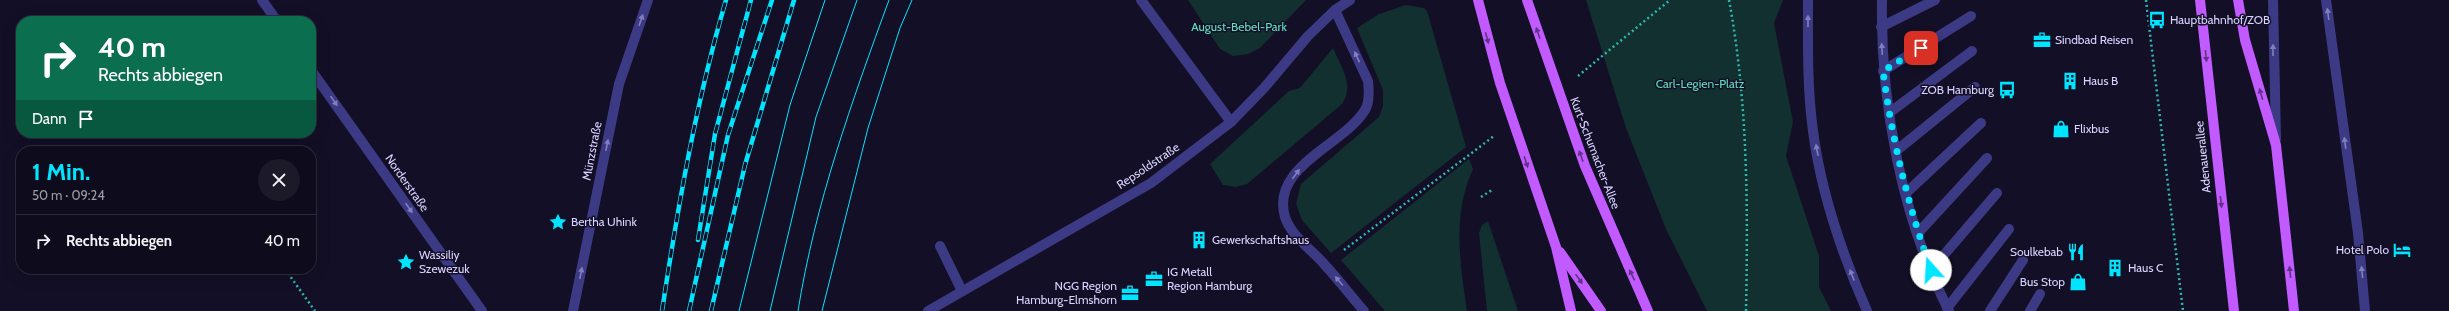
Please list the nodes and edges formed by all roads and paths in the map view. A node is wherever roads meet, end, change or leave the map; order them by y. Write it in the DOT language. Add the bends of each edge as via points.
graph roads {
  1 [pos="262,0"];
  2 [pos="648,0"];
  3 [pos="1141,0"];
  4 [pos="1350,0"];
  5 [pos="1478,0"];
  6 [pos="1527,0"];
  7 [pos="1670,0"];
  8 [pos="1728,0"];
  9 [pos="1808,0"];
  10 [pos="1882,0"];
  11 [pos="1935,0"];
  12 [pos="2146,0"];
  13 [pos="2200,0"];
  14 [pos="2238,0"];
  15 [pos="2273,0"];
  16 [pos="2326,0"];
  17 [pos="1335,10"];
  18 [pos="273,16"];
  19 [pos="1971,16"];
  20 [pos="1881,27"];
  21 [pos="1972,51"];
  22 [pos="1883,71"];
  23 [pos="316,77"];
  24 [pos="1572,80"];
  25 [pos="1975,87"];
  26 [pos="1889,113"];
  27 [pos="1231,122"];
  28 [pos="1981,124"];
  29 [pos="1491,139"];
  30 [pos="2276,145"];
  31 [pos="1896,151"];
  32 [pos="1987,158"];
  33 [pos="1492,190"];
  34 [pos="1906,193"];
  35 [pos="1997,193"];
  36 [pos="1481,197"];
  37 [pos="2009,229"];
  38 [pos="1918,234"];
  39 [pos="940,246"];
  40 [pos="1556,247"];
  41 [pos="2023,260"];
  42 [pos="1325,265"];
  43 [pos="1931,270"];
  44 [pos="289,274"];
  45 [pos="962,291"];
  46 [pos="2040,294"];
  47 [pos="1948,309"];
  48 [pos="315,311"];
  49 [pos="482,311"];
  50 [pos="573,311"];
  51 [pos="928,311"];
  52 [pos="1364,311"];
  53 [pos="1571,311"];
  54 [pos="1601,311"];
  55 [pos="1648,311"];
  56 [pos="1746,311"];
  57 [pos="1867,311"];
  58 [pos="1990,311"];
  59 [pos="2030,311"];
  60 [pos="2182,311"];
  61 [pos="2234,311"];
  62 [pos="2294,311"];
  63 [pos="2365,311"];
  1 -- 18 [label="street"];
  50 -- 2 [label="street, Münzstraße, one-way" via="619,84"];
  3 -- 27 [label="street"];
  4 -- 17 [label="street, Repsoldstraße"];
  5 -- 40 [label="main road, one-way" via="1500,83"];
  55 -- 6 [label="main road, Kurt-Schumacher-Allee, one-way" via="1584,166"];
  7 -- 24 [label="path"];
  8 -- 56 [label="path" via="1742,106 1747,246"];
  57 -- 9 [label="street, one-way" via="1836,231 1822,179 1813,131 1808,74"];
  10 -- 20 [label="street"];
  11 -- 20 [label="street"];
  12 -- 60 [label="path"];
  13 -- 61 [label="main road, Adenauerallee, one-way"];
  30 -- 14 [label="main road, one-way" via="2245,40"];
  30 -- 15 [label="street, one-way"];
  63 -- 16 [label="street, one-way" via="2358,233"];
  17 -- 27 [label="street, Repsoldstraße" via="1308,36"];
  42 -- 17 [label="street, one-way" via="1294,233 1285,217 1284,197 1290,181 1303,164 1349,127 1365,110 1369,93 1368,81"];
  19 -- 22 [label="street"];
  22 -- 20 [label="street, one-way"];
  21 -- 26 [label="street"];
  22 -- 26 [label="street"];
  23 -- 49 [label="street, Norderstraße, one-way"];
  25 -- 31 [label="street"];
  26 -- 31 [label="street"];
  27 -- 45 [label="street, Repsoldstraße" via="1151,183"];
  28 -- 34 [label="street"];
  29 -- 42 [label="path"];
  62 -- 30 [label="main road, one-way"];
  31 -- 34 [label="street"];
  32 -- 38 [label="street"];
  33 -- 36 [label="path"];
  34 -- 38 [label="street"];
  35 -- 43 [label="street"];
  37 -- 47 [label="street"];
  38 -- 43 [label="street"];
  39 -- 45 [label="street"];
  40 -- 53 [label="main road"];
  40 -- 54 [label="main road, one-way"];
  41 -- 58 [label="street"];
  52 -- 42 [label="street, one-way"];
  43 -- 47 [label="street"];
  44 -- 48 [label="path"];
  45 -- 51 [label="street, Repsoldstraße"];
  46 -- 59 [label="street"];
}
